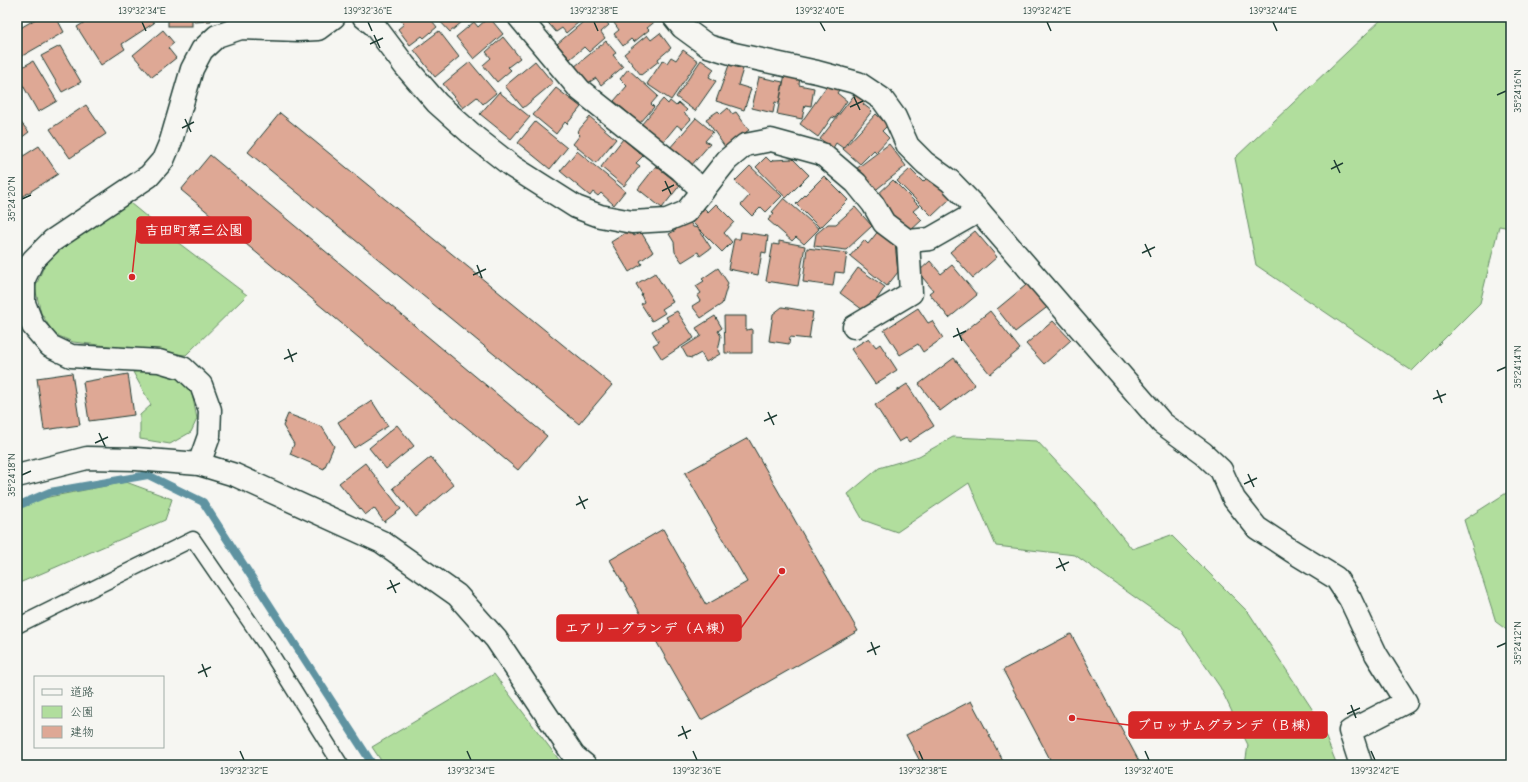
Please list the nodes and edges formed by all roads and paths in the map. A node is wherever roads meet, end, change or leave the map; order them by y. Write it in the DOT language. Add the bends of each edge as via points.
graph roads {
  1 [pos="334,17"];
  2 [pos="364,17"];
  3 [pos="519,17"];
  4 [pos="674,17"];
  5 [pos="703,191"];
  6 [pos="979,211"];
  7 [pos="908,241"];
  8 [pos="854,327"];
  9 [pos="199,464"];
  10 [pos="17,476"];
  11 [pos="17,626"];
  12 [pos="341,765"];
  13 [pos="585,765"];
  14 [pos="1361,765"];
  1 -- 9 [label="street" via="318,29 241,28 218,36 202,50 192,70 171,141 162,160 149,176 52,241 33,260 24,279 24,303 33,326 50,346 71,356 159,361 183,368 200,385 210,410 209,436"];
  2 -- 5 [label="street" via="374,25 437,103 476,138 513,167 576,207 600,216 632,222 667,220 686,212"];
  3 -- 5 [label="street" via="580,90 681,170"];
  4 -- 6 [label="street" via="682,27 708,46 858,83 882,99 895,117 908,146 925,163 950,181"];
  5 -- 7 [label="street" via="727,160 745,144 771,140 796,146 822,154 856,183 884,223"];
  6 -- 7 [label="street" via="930,239"];
  6 -- 14 [label="street" via="1162,423 1203,453 1221,470 1234,499 1257,528 1336,578 1350,599 1376,654 1406,702 1350,731"];
  7 -- 8 [label="street" via="911,292"];
  9 -- 10 [label="street" via="87,458"];
  9 -- 13 [label="street" via="235,475 382,542 457,596 496,639 574,756"];
  11 -- 12 [label="lane" via="193,539 267,647"];
}
